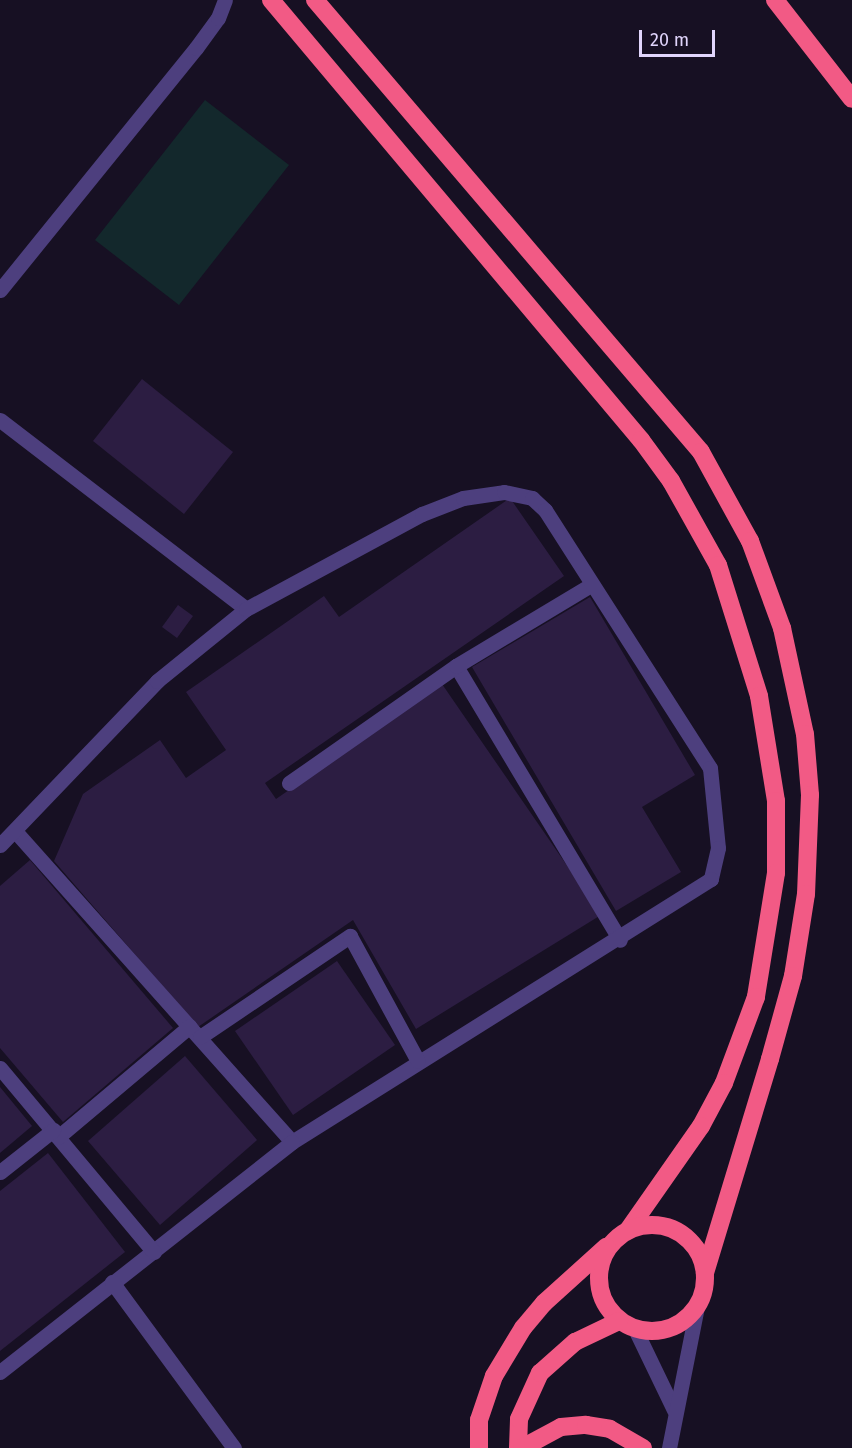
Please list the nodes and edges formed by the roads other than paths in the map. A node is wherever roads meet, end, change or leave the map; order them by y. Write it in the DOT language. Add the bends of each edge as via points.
graph roads {
  1 [pos="225,0"];
  2 [pos="271,0"];
  3 [pos="315,0"];
  4 [pos="775,0"];
  5 [pos="852,99"];
  6 [pos="0,290"];
  7 [pos="0,420"];
  8 [pos="591,585"];
  9 [pos="246,609"];
  10 [pos="456,666"];
  11 [pos="289,783"];
  12 [pos="15,831"];
  13 [pos="0,844"];
  14 [pos="620,940"];
  15 [pos="195,1031"];
  16 [pos="418,1061"];
  17 [pos="0,1068"];
  18 [pos="56,1134"];
  19 [pos="292,1142"];
  20 [pos="0,1172"];
  21 [pos="621,1235"];
  22 [pos="154,1252"];
  23 [pos="705,1273"];
  24 [pos="112,1282"];
  25 [pos="697,1306"];
  26 [pos="627,1325"];
  27 [pos="0,1372"];
  28 [pos="674,1410"];
  29 [pos="234,1448"];
  30 [pos="479,1448"];
  31 [pos="520,1448"];
  32 [pos="643,1448"];
  33 [pos="669,1448"];
  1 -- 6 [label="street" via="218,18 196,48"];
  2 -- 21 [label="highway" via="641,440 671,481 718,565 759,696 776,801 776,873 756,997 724,1083 701,1126"];
  3 -- 23 [label="highway" via="700,452 750,541 782,628 805,734 810,795 806,894 793,976"];
  4 -- 5 [label="highway"];
  7 -- 9 [label="street"];
  8 -- 9 [label="street" via="546,510 532,498 504,492 463,498 422,514"];
  8 -- 10 [label="street"];
  8 -- 14 [label="street" via="710,768 717,823 718,848 711,879"];
  9 -- 12 [label="street" via="157,681"];
  10 -- 11 [label="street"];
  10 -- 14 [label="street"];
  12 -- 13 [label="street"];
  12 -- 15 [label="street"];
  14 -- 16 [label="street"];
  15 -- 16 [label="street" via="350,936"];
  15 -- 18 [label="street"];
  15 -- 19 [label="street"];
  16 -- 19 [label="street"];
  17 -- 18 [label="street"];
  18 -- 20 [label="street"];
  18 -- 22 [label="street"];
  19 -- 22 [label="street"];
  21 -- 23 [label="highway" via="645,1224 679,1231 701,1256"];
  21 -- 26 [label="highway" via="603,1255 599,1282 607,1308"];
  21 -- 30 [label="highway" via="544,1303 523,1328 494,1376 479,1420"];
  22 -- 24 [label="street"];
  23 -- 25 [label="highway"];
  24 -- 27 [label="street"];
  24 -- 29 [label="street"];
  25 -- 26 [label="highway" via="671,1328 654,1332"];
  25 -- 28 [label="street"];
  26 -- 28 [label="street"];
  26 -- 31 [label="highway" via="575,1341 540,1373 519,1419"];
  28 -- 33 [label="street"];
  31 -- 32 [label="highway" via="561,1427 586,1425 610,1429"];
}
